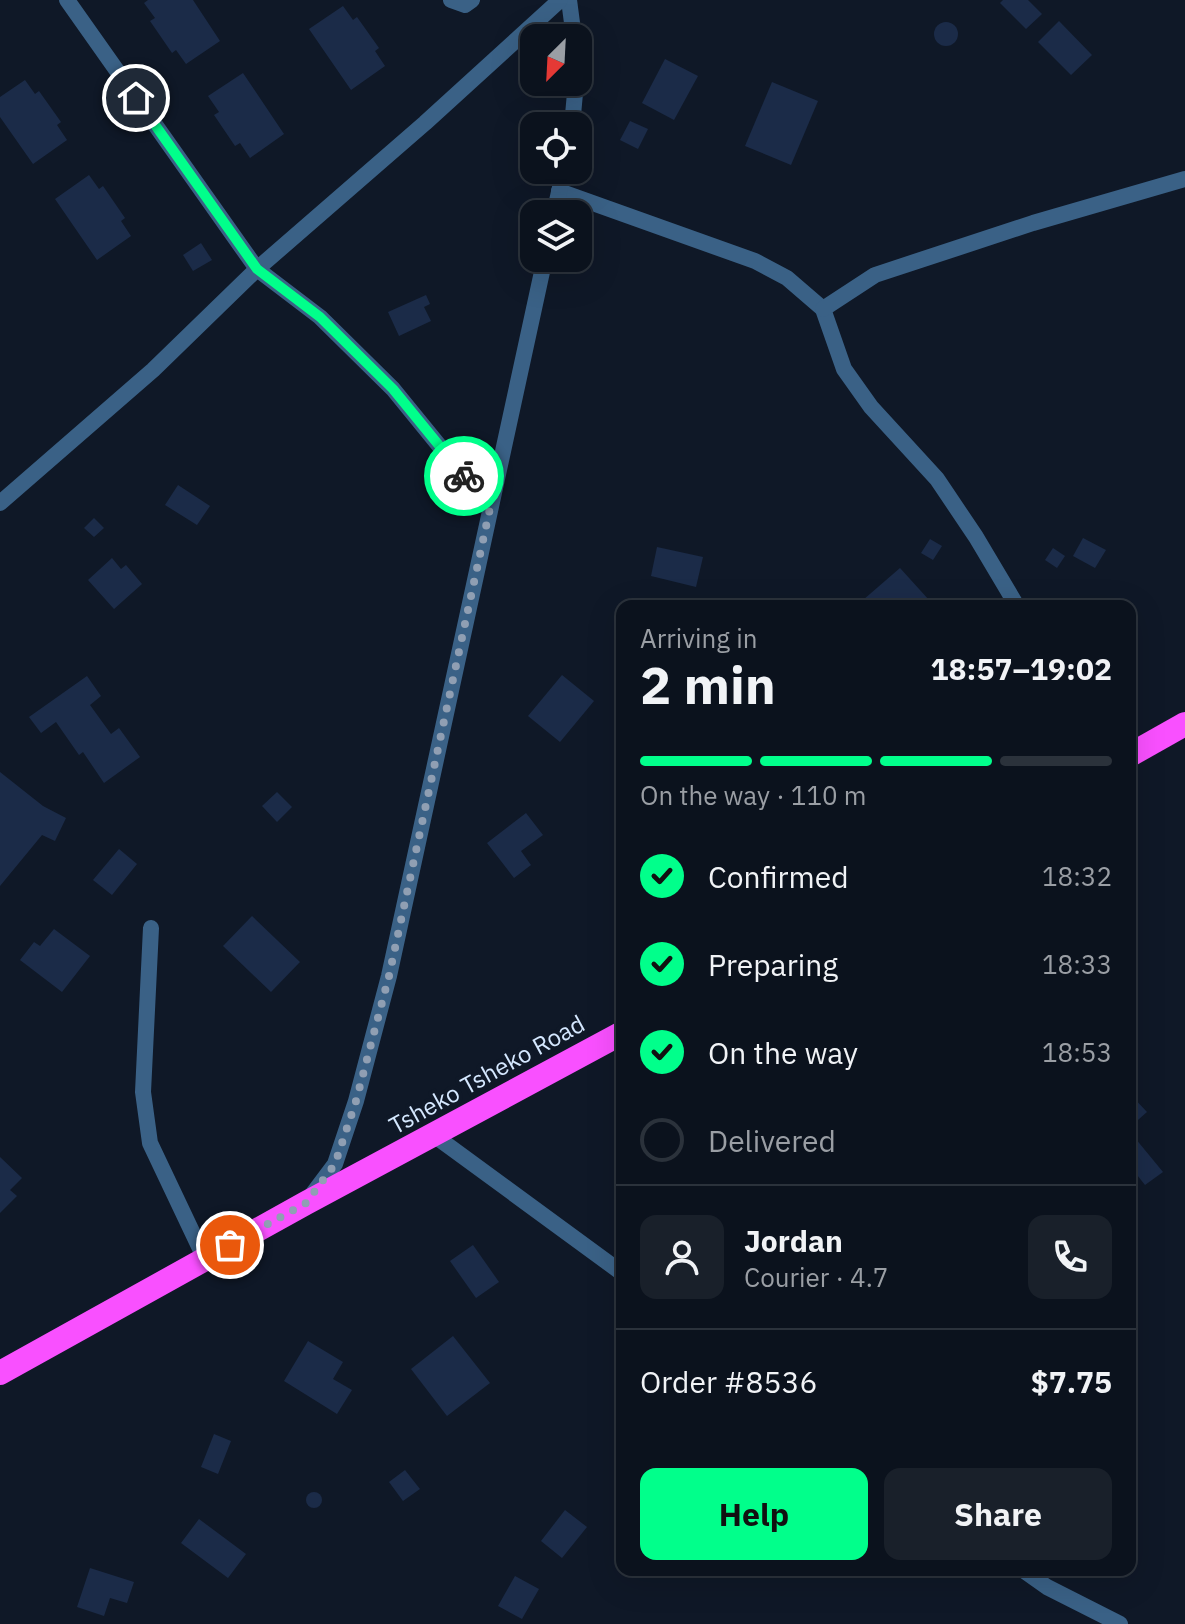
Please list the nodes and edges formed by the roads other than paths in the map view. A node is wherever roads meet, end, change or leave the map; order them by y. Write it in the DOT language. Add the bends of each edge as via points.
graph roads {
  1 [pos="67,0"];
  2 [pos="451,0"];
  3 [pos="472,0"];
  4 [pos="560,0"];
  5 [pos="569,0"];
  6 [pos="572,24"];
  7 [pos="1185,179"];
  8 [pos="561,184"];
  9 [pos="559,191"];
  10 [pos="557,200"];
  11 [pos="257,269"];
  12 [pos="542,272"];
  13 [pos="823,309"];
  14 [pos="0,503"];
  15 [pos="490,508"];
  16 [pos="1013,600"];
  17 [pos="1185,724"];
  18 [pos="1136,752"];
  19 [pos="151,928"];
  20 [pos="616,1036"];
  21 [pos="435,1136"];
  22 [pos="306,1203"];
  23 [pos="205,1259"];
  24 [pos="616,1269"];
  25 [pos="0,1373"];
  26 [pos="1031,1576"];
  27 [pos="1120,1624"];
  1 -- 11 [label="street"];
  2 -- 3 [label="street" via="465,5"];
  4 -- 11 [label="street"];
  5 -- 6 [label="street"];
  7 -- 13 [label="street" via="875,275"];
  8 -- 9 [label="street"];
  9 -- 10 [label="street"];
  9 -- 13 [label="street" via="755,261 787,278"];
  11 -- 14 [label="street" via="153,370"];
  11 -- 15 [label="street" via="320,317 393,389"];
  12 -- 15 [label="street"];
  13 -- 16 [label="street" via="844,369 937,479"];
  15 -- 22 [label="street" via="360,1087 335,1164"];
  17 -- 18 [label="highway"];
  19 -- 23 [label="street" via="143,1092 150,1143"];
  20 -- 21 [label="highway, Tsheko Tsheko Road"];
  21 -- 22 [label="highway, Tsheko Tsheko Road"];
  21 -- 24 [label="street"];
  22 -- 23 [label="highway, Tsheko Tsheko Road"];
  23 -- 25 [label="highway, Tsheko Tsheko Road"];
  26 -- 27 [label="street"];
}
